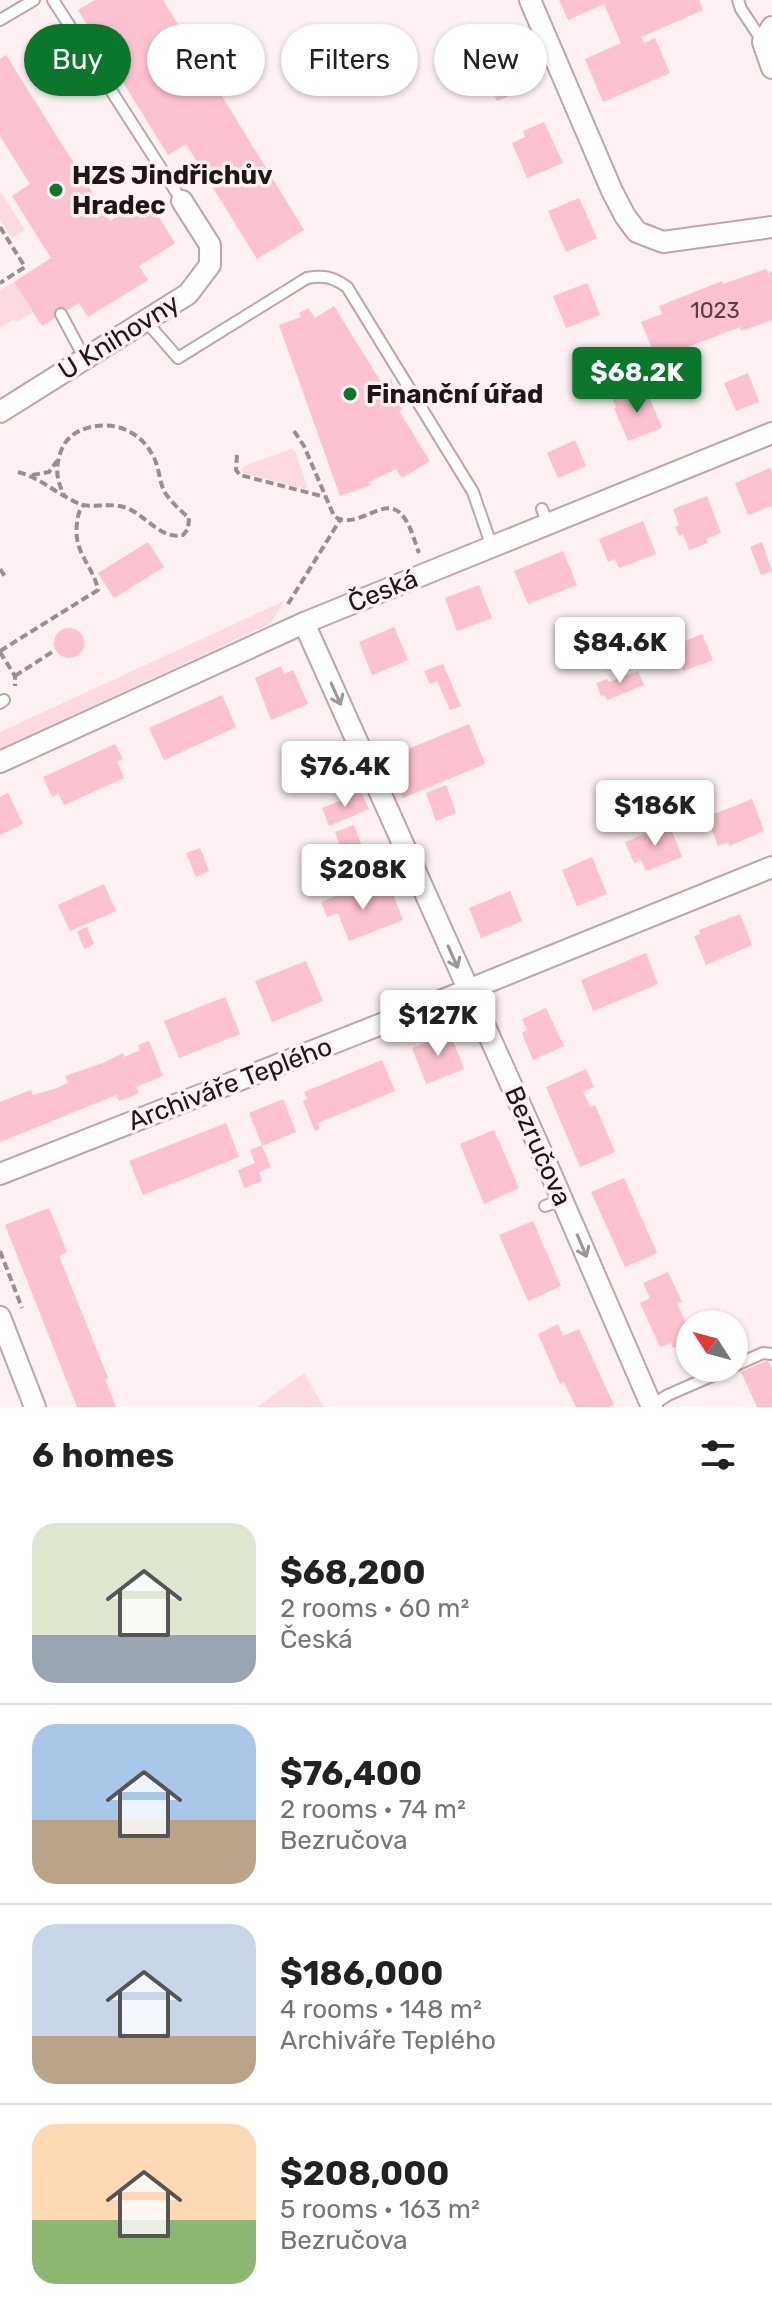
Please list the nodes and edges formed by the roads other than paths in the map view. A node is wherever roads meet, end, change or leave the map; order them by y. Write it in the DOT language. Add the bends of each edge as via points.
graph roads {
  1 [pos="34,0"];
  2 [pos="53,0"];
  3 [pos="530,0"];
  4 [pos="738,0"];
  5 [pos="0,20"];
  6 [pos="768,34"];
  7 [pos="772,68"];
  8 [pos="182,201"];
  9 [pos="772,227"];
  10 [pos="61,314"];
  11 [pos="145,320"];
  12 [pos="85,359"];
  13 [pos="0,412"];
  14 [pos="772,433"];
  15 [pos="492,547"];
  16 [pos="304,623"];
  17 [pos="0,762"];
  18 [pos="772,867"];
  19 [pos="468,990"];
  20 [pos="0,1174"];
  21 [pos="0,1317"];
  22 [pos="772,1354"];
  23 [pos="748,1360"];
  24 [pos="698,1382"];
  25 [pos="651,1406"];
  26 [pos="35,1407"];
  1 -- 5 [label="lane"];
  2 -- 8 [label="lane"];
  3 -- 9 [label="street" via="612,191 637,232 663,242"];
  4 -- 6 [label="lane"];
  6 -- 7 [label="street"];
  8 -- 11 [label="street, U Knihovny" via="210,245 210,265 188,294"];
  10 -- 12 [label="lane"];
  11 -- 12 [label="street, U Knihovny"];
  11 -- 15 [label="lane" via="178,358 307,278 336,279 347,287 473,492"];
  12 -- 13 [label="street, U Knihovny" via="38,379"];
  14 -- 15 [label="street, Česká" via="545,517"];
  15 -- 16 [label="street, Česká"];
  16 -- 17 [label="street, Česká"];
  16 -- 19 [label="street, Bezručova, one-way"];
  18 -- 19 [label="street, Archiváře Teplého"];
  19 -- 20 [label="street, Archiváře Teplého"];
  19 -- 25 [label="street, Bezručova, one-way" via="554,1203"];
  21 -- 26 [label="street"];
  22 -- 23 [label="lane"];
  24 -- 25 [label="lane"];
}
